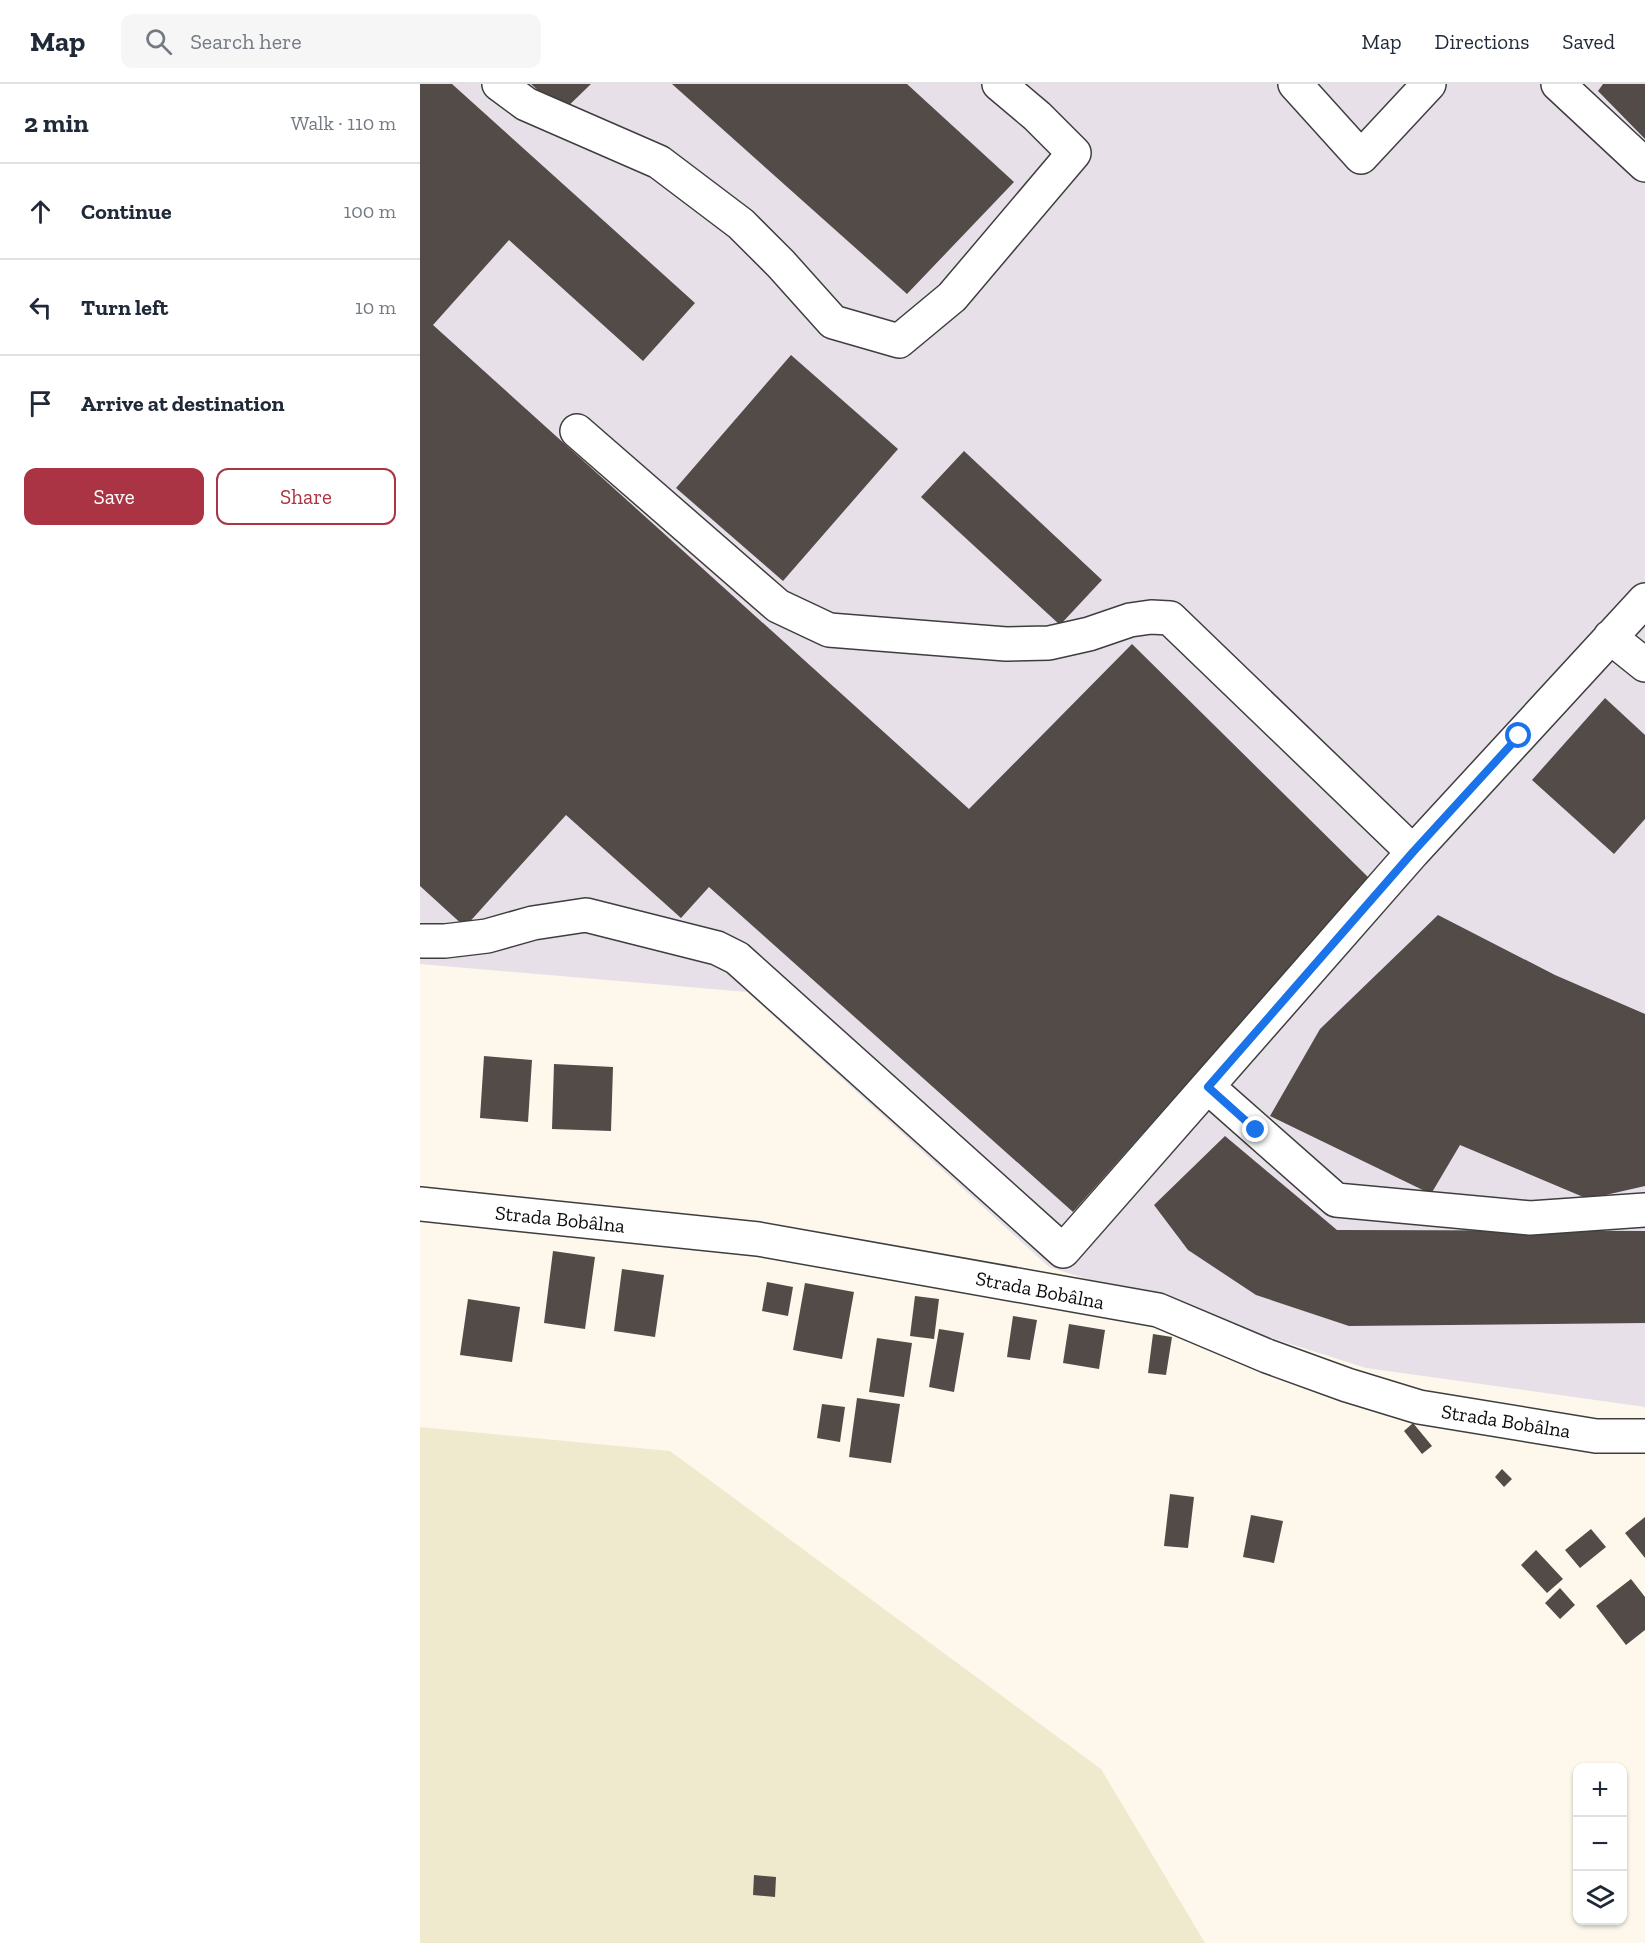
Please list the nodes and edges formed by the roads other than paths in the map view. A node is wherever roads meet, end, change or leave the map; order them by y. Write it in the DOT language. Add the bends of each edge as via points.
graph roads {
  1 [pos="499,84"];
  2 [pos="999,84"];
  3 [pos="1294,84"];
  4 [pos="1429,84"];
  5 [pos="1558,84"];
  6 [pos="1645,165"];
  7 [pos="577,431"];
  8 [pos="1645,600"];
  9 [pos="1610,637"];
  10 [pos="1645,665"];
  11 [pos="1413,852"];
  12 [pos="420,940"];
  13 [pos="1208,1087"];
  14 [pos="420,1204"];
  15 [pos="1645,1210"];
  16 [pos="1645,1436"];
  1 -- 2 [label="street" via="526,104 660,162 741,224 833,322 899,341 952,297 1074,153"];
  3 -- 4 [label="street" via="1361,157"];
  5 -- 6 [label="street"];
  7 -- 11 [label="street" via="778,606 829,630 1028,644 1079,636 1130,620 1170,618"];
  8 -- 9 [label="street"];
  9 -- 10 [label="street"];
  9 -- 11 [label="street"];
  11 -- 13 [label="street"];
  12 -- 13 [label="street" via="487,936 533,923 586,915 717,948 737,958 1063,1251"];
  13 -- 15 [label="street" via="1335,1200 1530,1218"];
  14 -- 16 [label="street, Strada Bobâlna" via="758,1239 1158,1310 1267,1356 1419,1407 1596,1436"];
}
